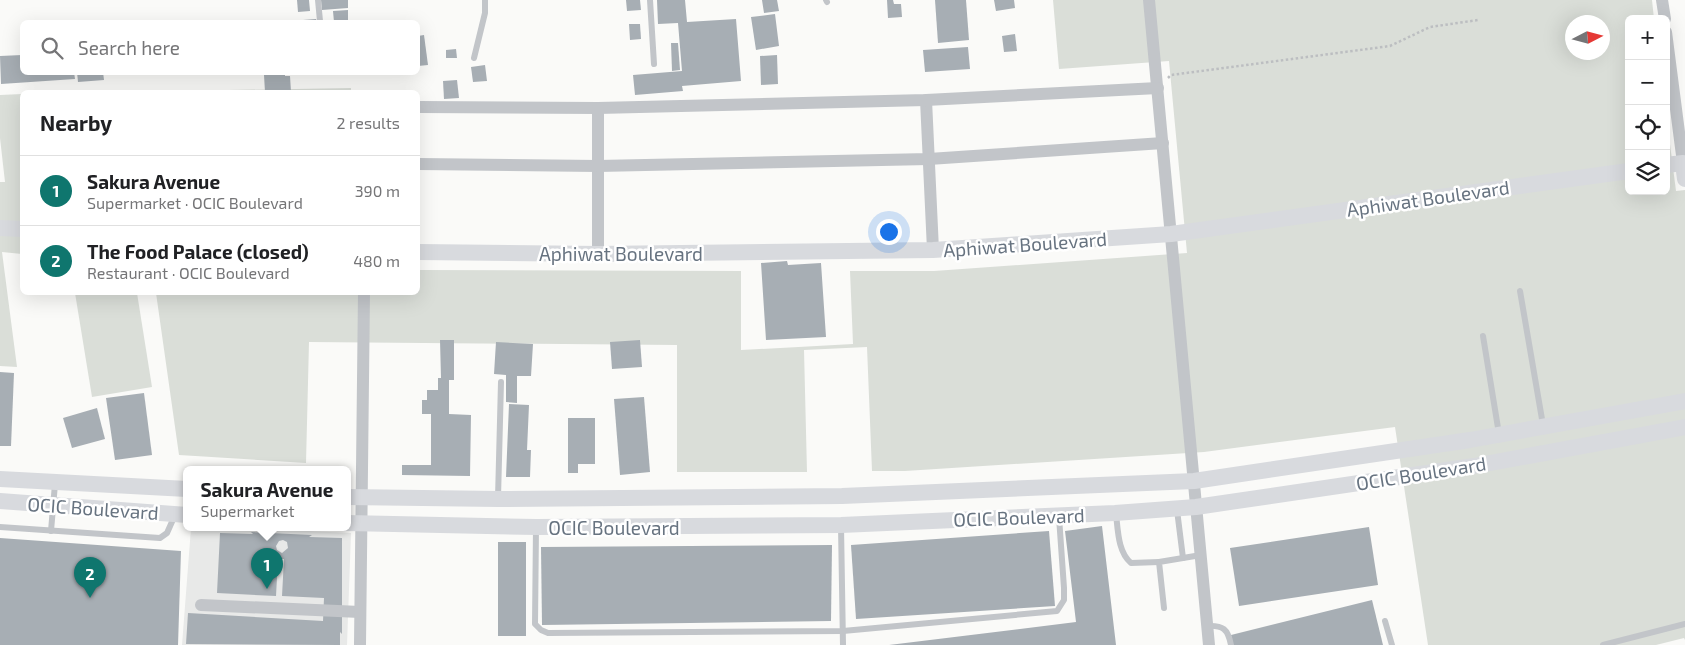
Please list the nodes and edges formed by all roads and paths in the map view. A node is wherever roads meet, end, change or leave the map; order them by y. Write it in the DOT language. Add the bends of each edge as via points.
graph roads {
  1 [pos="318,0"];
  2 [pos="485,0"];
  3 [pos="650,0"];
  4 [pos="1149,0"];
  5 [pos="1662,0"];
  6 [pos="1664,15"];
  7 [pos="320,20"];
  8 [pos="1478,20"];
  9 [pos="474,58"];
  10 [pos="1670,60"];
  11 [pos="654,64"];
  12 [pos="1158,88"];
  13 [pos="926,100"];
  14 [pos="420,107"];
  15 [pos="598,108"];
  16 [pos="1162,143"];
  17 [pos="929,159"];
  18 [pos="420,164"];
  19 [pos="598,166"];
  20 [pos="1670,166"];
  21 [pos="1684,168"];
  22 [pos="1625,171"];
  23 [pos="0,228"];
  24 [pos="20,229"];
  25 [pos="1171,234"];
  26 [pos="933,250"];
  27 [pos="420,252"];
  28 [pos="598,254"];
  29 [pos="1520,291"];
  30 [pos="364,295"];
  31 [pos="1483,336"];
  32 [pos="501,382"];
  33 [pos="1685,401"];
  34 [pos="1543,426"];
  35 [pos="1685,427"];
  36 [pos="1499,434"];
  37 [pos="0,479"];
  38 [pos="1194,481"];
  39 [pos="55,482"];
  40 [pos="183,489"];
  41 [pos="354,497"];
  42 [pos="498,499"];
  43 [pos="0,501"];
  44 [pos="54,505"];
  45 [pos="1196,507"];
  46 [pos="1177,508"];
  47 [pos="1116,513"];
  48 [pos="181,514"];
  49 [pos="1059,516"];
  50 [pos="354,524"];
  51 [pos="841,525"];
  52 [pos="0,527"];
  53 [pos="536,527"];
  54 [pos="51,531"];
  55 [pos="1201,555"];
  56 [pos="1183,558"];
  57 [pos="1159,562"];
  58 [pos="201,605"];
  59 [pos="1164,608"];
  60 [pos="360,612"];
  61 [pos="1385,621"];
  62 [pos="1685,624"];
  63 [pos="1207,626"];
  64 [pos="843,631"];
  65 [pos="360,645"];
  66 [pos="843,645"];
  67 [pos="1209,645"];
  68 [pos="1231,645"];
  69 [pos="1392,645"];
  70 [pos="1603,645"];
  1 -- 7 [label="lane"];
  2 -- 9 [label="lane"];
  3 -- 11 [label="lane"];
  4 -- 12 [label="street"];
  5 -- 6 [label="street"];
  8 -- 12 [label="path" via="1430,27 1390,46 1171,75"];
  10 -- 21 [label="street"];
  12 -- 13 [label="street"];
  12 -- 16 [label="street"];
  13 -- 15 [label="street"];
  13 -- 17 [label="street"];
  14 -- 15 [label="street"];
  15 -- 19 [label="street"];
  16 -- 17 [label="street"];
  16 -- 25 [label="street"];
  17 -- 19 [label="street"];
  17 -- 26 [label="street"];
  18 -- 19 [label="street"];
  19 -- 28 [label="street"];
  20 -- 21 [label="street"];
  22 -- 25 [label="street, Aphiwat Boulevard"];
  23 -- 24 [label="street"];
  25 -- 26 [label="street, Aphiwat Boulevard"];
  25 -- 38 [label="street"];
  26 -- 28 [label="street, Aphiwat Boulevard"];
  27 -- 28 [label="street, Aphiwat Boulevard"];
  29 -- 34 [label="lane"];
  30 -- 41 [label="street"];
  31 -- 36 [label="lane"];
  32 -- 42 [label="lane"];
  33 -- 34 [label="street, OCIC Boulevard"];
  34 -- 36 [label="street, OCIC Boulevard"];
  35 -- 45 [label="street, OCIC Boulevard" via="1474,466"];
  36 -- 38 [label="street, OCIC Boulevard"];
  37 -- 39 [label="street, OCIC Boulevard"];
  38 -- 42 [label="street, OCIC Boulevard" via="842,496"];
  38 -- 45 [label="street"];
  39 -- 40 [label="street, OCIC Boulevard"];
  39 -- 44 [label="lane"];
  41 -- 42 [label="street, OCIC Boulevard"];
  41 -- 50 [label="street"];
  43 -- 44 [label="street, OCIC Boulevard"];
  44 -- 48 [label="street, OCIC Boulevard"];
  44 -- 54 [label="lane"];
  45 -- 46 [label="street, OCIC Boulevard"];
  45 -- 55 [label="street"];
  46 -- 47 [label="street, OCIC Boulevard"];
  46 -- 56 [label="lane"];
  47 -- 49 [label="street, OCIC Boulevard"];
  47 -- 57 [label="lane" via="1125,558 1131,563"];
  48 -- 54 [label="lane" via="160,538"];
  49 -- 51 [label="street, OCIC Boulevard"];
  49 -- 64 [label="lane" via="1064,600 1057,611"];
  50 -- 53 [label="street, OCIC Boulevard"];
  50 -- 60 [label="street"];
  51 -- 53 [label="street, OCIC Boulevard"];
  51 -- 64 [label="lane"];
  52 -- 54 [label="lane"];
  53 -- 64 [label="lane" via="535,624 548,633"];
  55 -- 56 [label="lane"];
  55 -- 63 [label="street"];
  56 -- 57 [label="lane"];
  57 -- 59 [label="lane"];
  58 -- 60 [label="street"];
  60 -- 65 [label="street"];
  61 -- 69 [label="lane"];
  62 -- 70 [label="lane"];
  63 -- 67 [label="street"];
  63 -- 68 [label="lane" via="1223,628"];
  64 -- 66 [label="lane"];
}
